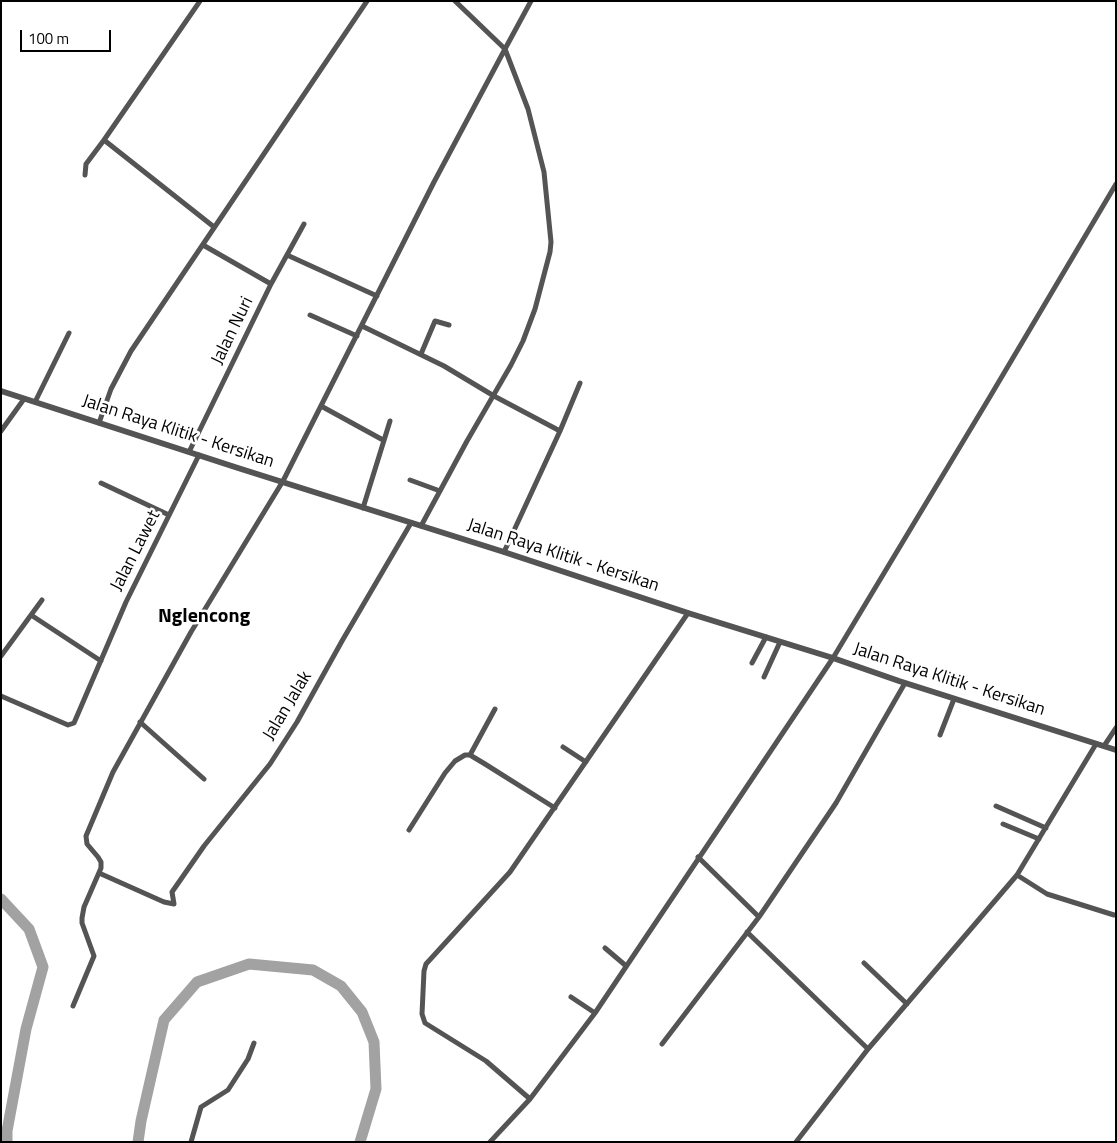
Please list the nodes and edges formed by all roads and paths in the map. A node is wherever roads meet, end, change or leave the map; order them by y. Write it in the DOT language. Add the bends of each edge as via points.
graph roads {
  1 [pos="200,1"];
  2 [pos="366,1"];
  3 [pos="455,1"];
  4 [pos="531,1"];
  5 [pos="505,49"];
  6 [pos="104,140"];
  7 [pos="85,176"];
  8 [pos="1116,184"];
  9 [pos="304,224"];
  10 [pos="214,227"];
  11 [pos="203,245"];
  12 [pos="287,255"];
  13 [pos="270,284"];
  14 [pos="376,296"];
  15 [pos="310,315"];
  16 [pos="449,325"];
  17 [pos="362,326"];
  18 [pos="69,332"];
  19 [pos="357,336"];
  20 [pos="421,354"];
  21 [pos="580,383"];
  22 [pos="1,391"];
  23 [pos="494,396"];
  24 [pos="24,399"];
  25 [pos="36,402"];
  26 [pos="321,406"];
  27 [pos="390,421"];
  28 [pos="99,423"];
  29 [pos="1,431"];
  30 [pos="560,431"];
  31 [pos="383,440"];
  32 [pos="189,452"];
  33 [pos="199,455"];
  34 [pos="410,480"];
  35 [pos="283,481"];
  36 [pos="101,483"];
  37 [pos="440,491"];
  38 [pos="363,508"];
  39 [pos="169,515"];
  40 [pos="412,523"];
  41 [pos="421,526"];
  42 [pos="504,552"];
  43 [pos="42,600"];
  44 [pos="688,613"];
  45 [pos="31,615"];
  46 [pos="766,637"];
  47 [pos="780,642"];
  48 [pos="1,656"];
  49 [pos="833,658"];
  50 [pos="100,661"];
  51 [pos="752,663"];
  52 [pos="764,677"];
  53 [pos="905,683"];
  54 [pos="1,696"];
  55 [pos="954,698"];
  56 [pos="495,709"];
  57 [pos="140,722"];
  58 [pos="1116,728"];
  59 [pos="940,735"];
  60 [pos="1096,744"];
  61 [pos="1104,746"];
  62 [pos="563,747"];
  63 [pos="1116,750"];
  64 [pos="470,755"];
  65 [pos="586,762"];
  66 [pos="204,778"];
  67 [pos="996,806"];
  68 [pos="555,808"];
  69 [pos="1003,824"];
  70 [pos="1046,828"];
  71 [pos="409,830"];
  72 [pos="1039,839"];
  73 [pos="698,857"];
  74 [pos="99,873"];
  75 [pos="1016,875"];
  76 [pos="1114,916"];
  77 [pos="759,917"];
  78 [pos="747,932"];
  79 [pos="605,948"];
  80 [pos="864,963"];
  81 [pos="625,966"];
  82 [pos="571,997"];
  83 [pos="907,1004"];
  84 [pos="73,1006"];
  85 [pos="595,1013"];
  86 [pos="254,1043"];
  87 [pos="662,1044"];
  88 [pos="868,1050"];
  89 [pos="530,1099"];
  90 [pos="191,1142"];
  91 [pos="490,1142"];
  92 [pos="796,1142"];
  1 -- 6 [label="street"];
  2 -- 10 [label="street"];
  3 -- 5 [label="street"];
  4 -- 5 [label="street"];
  5 -- 14 [label="street"];
  5 -- 23 [label="street" via="534,127 544,172 551,242 535,309 512,365"];
  6 -- 7 [label="street" via="86,164"];
  6 -- 10 [label="street"];
  8 -- 49 [label="street"];
  9 -- 12 [label="street, Jalan Nuri"];
  10 -- 11 [label="street"];
  11 -- 13 [label="street"];
  11 -- 28 [label="street" via="131,351 111,389"];
  12 -- 13 [label="street, Jalan Nuri"];
  12 -- 14 [label="street"];
  13 -- 32 [label="street, Jalan Nuri"];
  14 -- 17 [label="street"];
  15 -- 19 [label="street"];
  16 -- 20 [label="street" via="436,321"];
  17 -- 19 [label="street"];
  17 -- 20 [label="street"];
  18 -- 25 [label="street"];
  19 -- 26 [label="street"];
  20 -- 23 [label="street"];
  21 -- 30 [label="street"];
  22 -- 24 [label="street, Jalan Raya Klitik - Kersikan"];
  23 -- 30 [label="street"];
  23 -- 37 [label="street"];
  24 -- 25 [label="street, Jalan Raya Klitik - Kersikan"];
  24 -- 29 [label="street"];
  25 -- 28 [label="street, Jalan Raya Klitik - Kersikan"];
  26 -- 31 [label="street"];
  26 -- 35 [label="street"];
  27 -- 31 [label="street"];
  28 -- 32 [label="street, Jalan Raya Klitik - Kersikan"];
  30 -- 42 [label="street"];
  31 -- 38 [label="street"];
  32 -- 33 [label="street, Jalan Raya Klitik - Kersikan"];
  33 -- 35 [label="street, Jalan Raya Klitik - Kersikan"];
  33 -- 39 [label="street, Jalan Lawet"];
  34 -- 37 [label="street"];
  35 -- 38 [label="street, Jalan Raya Klitik - Kersikan"];
  35 -- 57 [label="street"];
  36 -- 39 [label="street"];
  37 -- 41 [label="street"];
  38 -- 40 [label="street, Jalan Raya Klitik - Kersikan"];
  39 -- 50 [label="street, Jalan Lawet"];
  40 -- 41 [label="street, Jalan Raya Klitik - Kersikan"];
  40 -- 74 [label="street, Jalan Jalak" via="270,764 204,846 172,892 174,904"];
  41 -- 42 [label="street, Jalan Raya Klitik - Kersikan"];
  42 -- 44 [label="street, Jalan Raya Klitik - Kersikan"];
  43 -- 45 [label="street"];
  44 -- 46 [label="street, Jalan Raya Klitik - Kersikan"];
  44 -- 65 [label="street"];
  45 -- 48 [label="street"];
  45 -- 50 [label="street"];
  46 -- 47 [label="street, Jalan Raya Klitik - Kersikan"];
  46 -- 51 [label="street"];
  47 -- 49 [label="street, Jalan Raya Klitik - Kersikan"];
  47 -- 52 [label="street"];
  49 -- 53 [label="street, Jalan Raya Klitik - Kersikan"];
  49 -- 73 [label="street"];
  50 -- 54 [label="street, Jalan Lawet" via="71,725"];
  53 -- 55 [label="street, Jalan Raya Klitik - Kersikan"];
  53 -- 77 [label="street" via="836,803"];
  55 -- 59 [label="street"];
  55 -- 60 [label="street, Jalan Raya Klitik - Kersikan"];
  56 -- 64 [label="street"];
  57 -- 66 [label="street"];
  57 -- 74 [label="street" via="113,772 86,836 87,844 101,862"];
  58 -- 61 [label="street"];
  60 -- 61 [label="street, Jalan Raya Klitik - Kersikan"];
  60 -- 70 [label="street"];
  61 -- 63 [label="street, Jalan Raya Klitik - Kersikan"];
  62 -- 65 [label="street"];
  64 -- 68 [label="street"];
  64 -- 71 [label="street" via="460,757 445,773"];
  65 -- 68 [label="street"];
  67 -- 70 [label="street"];
  68 -- 89 [label="street" via="510,872 431,957 424,971 422,1014 426,1023 486,1060"];
  69 -- 72 [label="street"];
  70 -- 72 [label="street"];
  72 -- 75 [label="street"];
  73 -- 77 [label="street"];
  73 -- 81 [label="street"];
  74 -- 84 [label="street" via="82,918 94,956"];
  75 -- 76 [label="street" via="1047,894"];
  75 -- 83 [label="street"];
  77 -- 78 [label="street"];
  78 -- 87 [label="street"];
  78 -- 88 [label="street"];
  79 -- 81 [label="street"];
  80 -- 83 [label="street"];
  81 -- 85 [label="street"];
  82 -- 85 [label="street"];
  83 -- 88 [label="street"];
  85 -- 89 [label="street"];
  86 -- 90 [label="street" via="228,1090 201,1107"];
  88 -- 92 [label="street"];
  89 -- 91 [label="street"];
}
